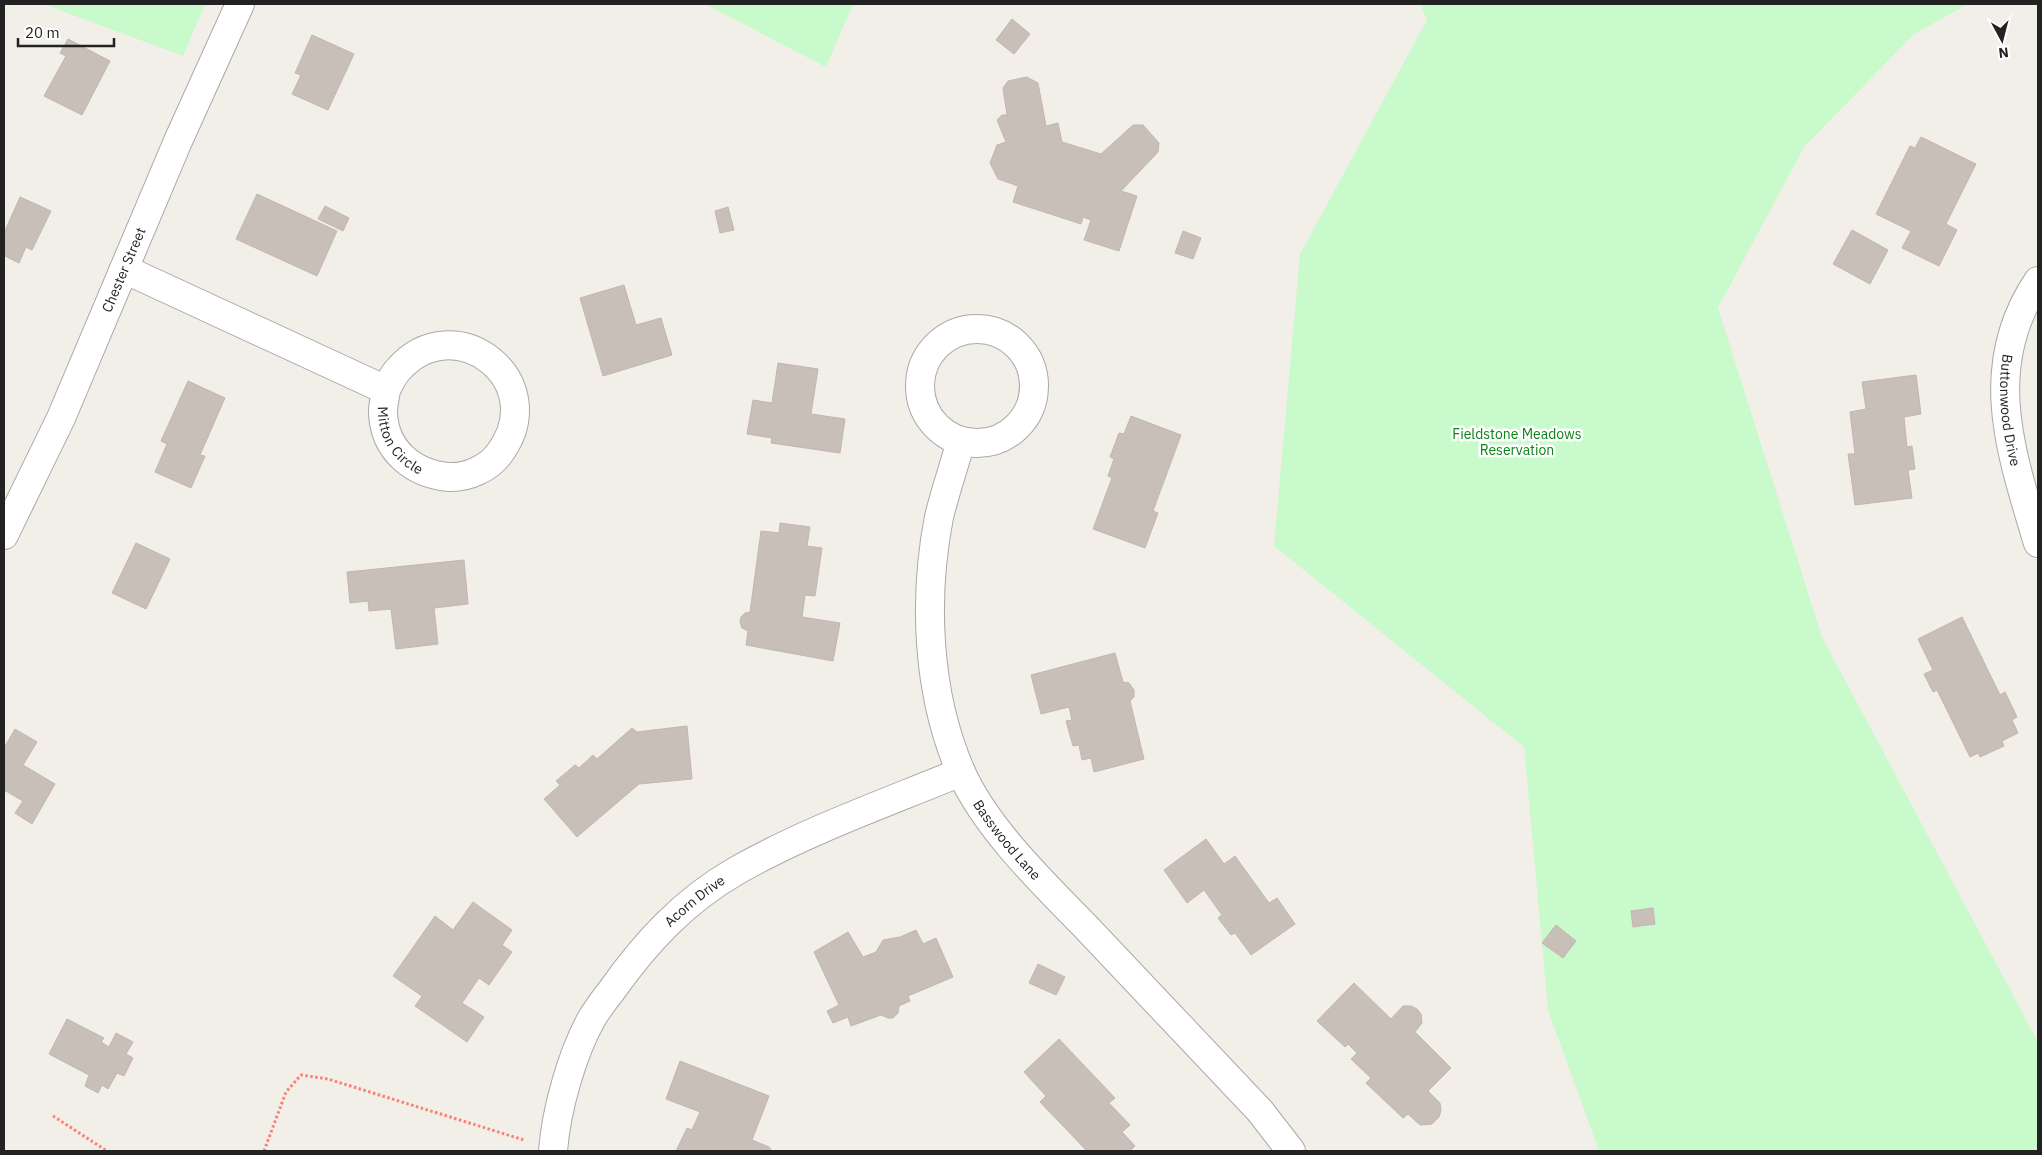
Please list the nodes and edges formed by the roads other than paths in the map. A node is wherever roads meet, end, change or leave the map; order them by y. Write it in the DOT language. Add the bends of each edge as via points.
graph roads {
  1 [pos="240,4"];
  2 [pos="124,269"];
  3 [pos="2038,281"];
  4 [pos="386,390"];
  5 [pos="961,441"];
  6 [pos="4,535"];
  7 [pos="2038,543"];
  8 [pos="961,772"];
  9 [pos="553,1150"];
  10 [pos="1291,1151"];
  1 -- 2 [label="street, Chester Street"];
  2 -- 4 [label="street, Mitton Circle"];
  2 -- 6 [label="street, Chester Street" via="61,418"];
  3 -- 7 [label="street, Buttonwood Drive" via="2018,318 2005,378 2009,440"];
  4 -- 4 [label="street, Mitton Circle" via="407,361 432,347 454,345 475,350 494,362 507,378 514,399 515,420 509,441 495,459 477,471 456,477 434,476 414,467 397,452 386,433 383,412"];
  5 -- 5 [label="street" via="944,433 930,419 922,403 919,384 933,349 948,337 965,330 984,329 1018,345 1034,379 1033,398 1026,415 1014,429 998,439 980,443"];
  5 -- 8 [label="street, Basswood Lane" via="940,516 932,565 930,613 937,693"];
  8 -- 9 [label="street, Acorn Drive" via="843,821 736,871 694,899 659,930 624,972 592,1019 571,1067 555,1126"];
  8 -- 10 [label="street, Basswood Lane" via="982,810 1022,858 1260,1111"];
}
